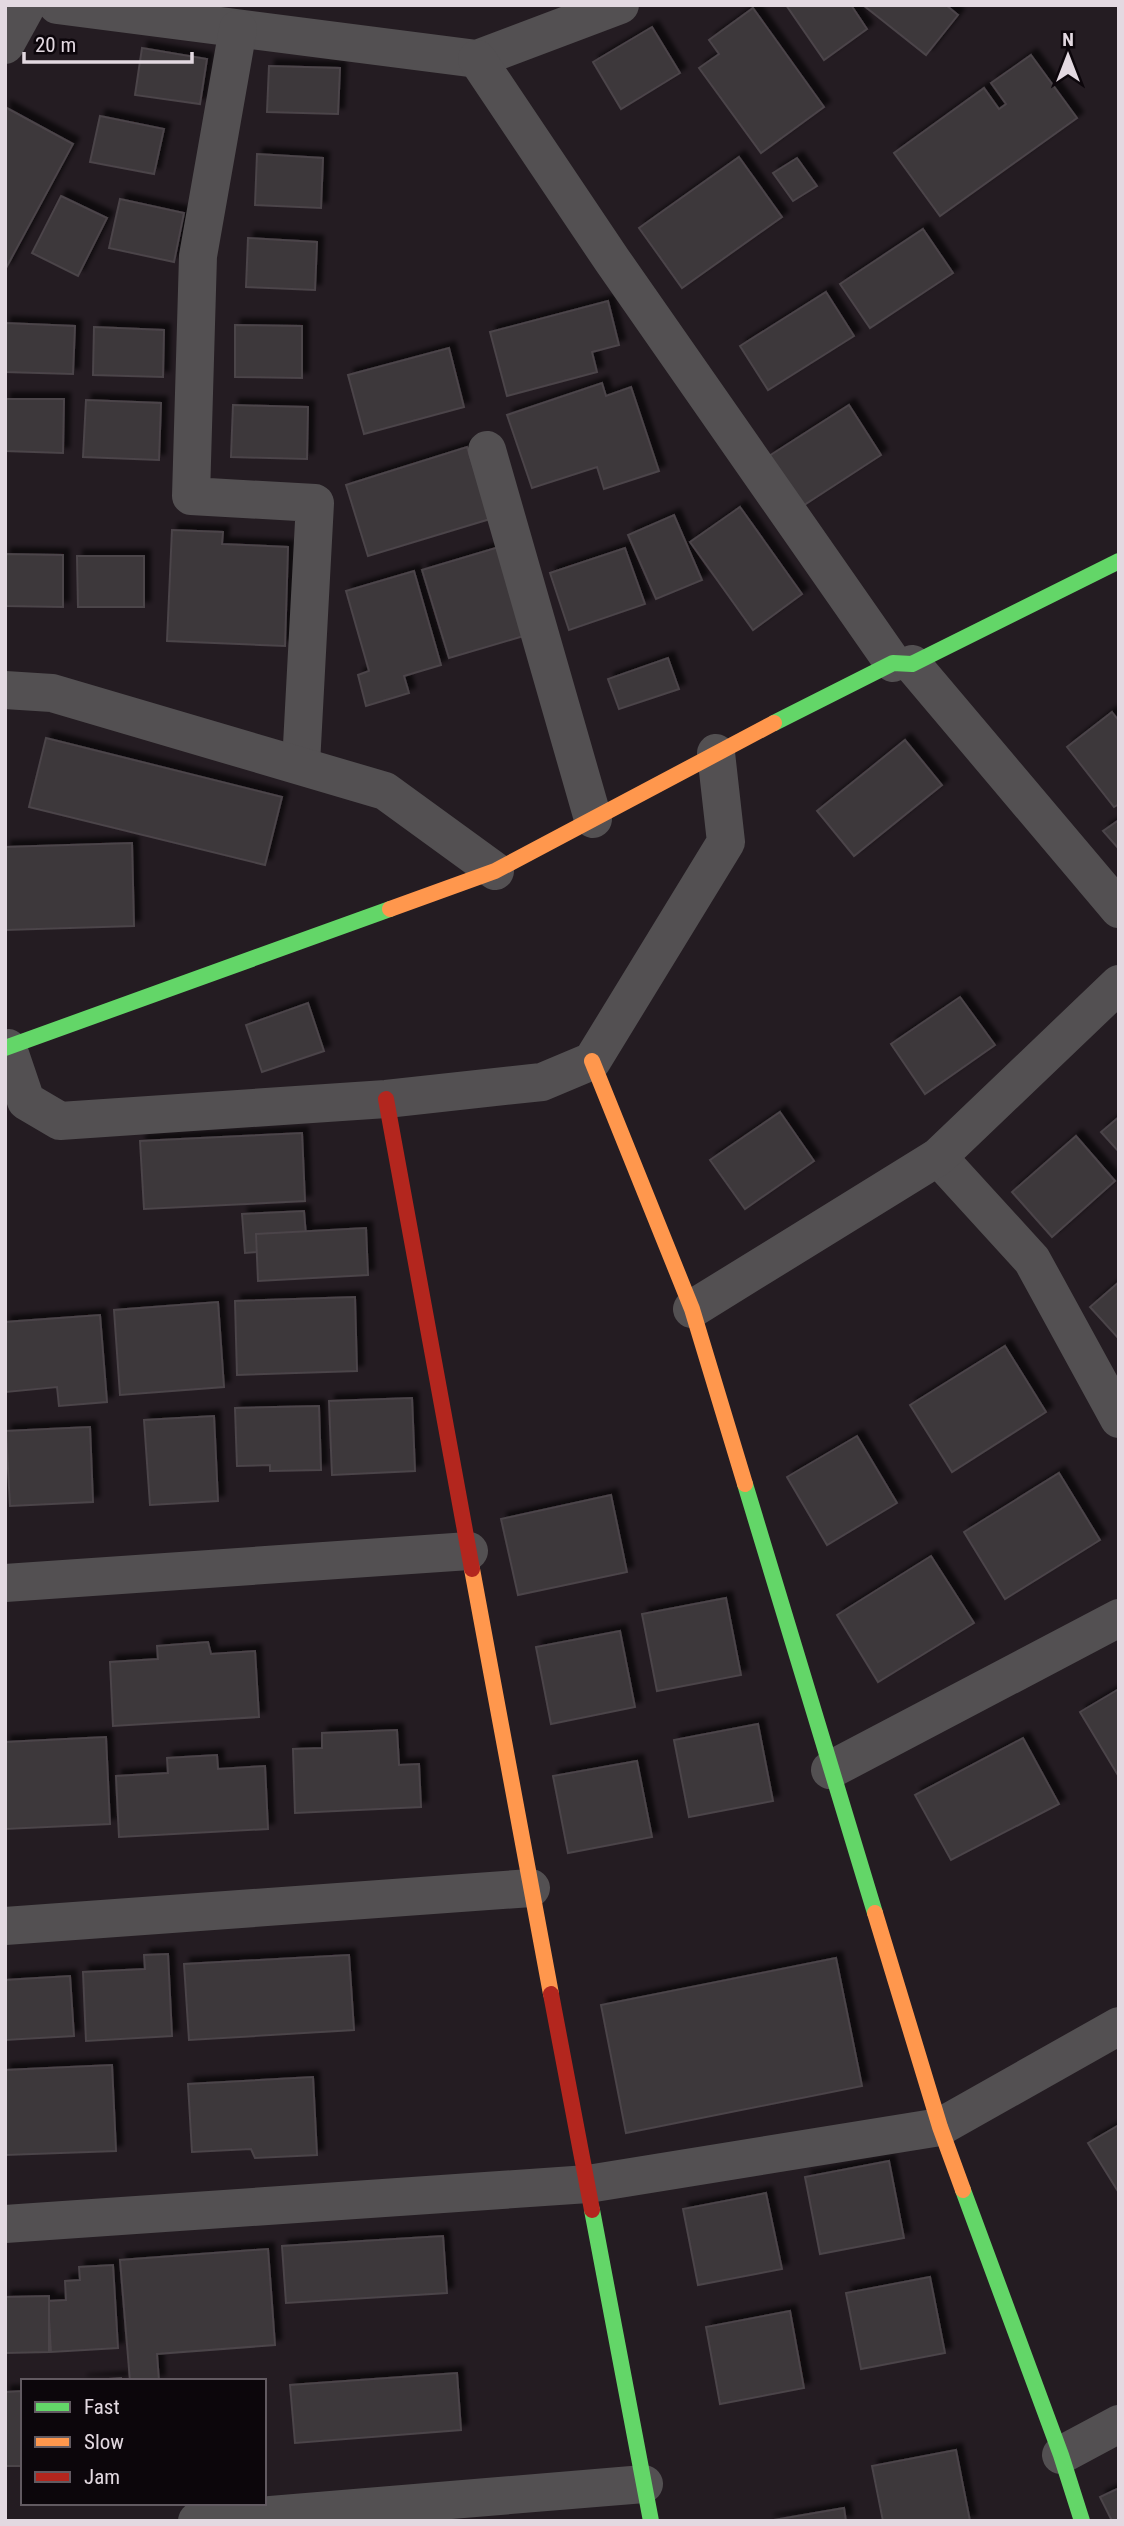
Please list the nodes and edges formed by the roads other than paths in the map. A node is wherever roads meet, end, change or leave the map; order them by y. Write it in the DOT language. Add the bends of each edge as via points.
graph roads {
  1 [pos="27,5"];
  2 [pos="57,5"];
  3 [pos="620,5"];
  4 [pos="238,29"];
  5 [pos="5,44"];
  6 [pos="477,59"];
  7 [pos="487,450"];
  8 [pos="1119,561"];
  9 [pos="903,663"];
  10 [pos="5,690"];
  11 [pos="716,753"];
  12 [pos="301,764"];
  13 [pos="593,818"];
  14 [pos="495,871"];
  15 [pos="1119,909"];
  16 [pos="1119,984"];
  17 [pos="7,1048"];
  18 [pos="592,1061"];
  19 [pos="386,1099"];
  20 [pos="938,1157"];
  21 [pos="692,1309"];
  22 [pos="1119,1419"];
  23 [pos="469,1551"];
  24 [pos="5,1583"];
  25 [pos="1119,1618"];
  26 [pos="831,1770"];
  27 [pos="531,1888"];
  28 [pos="5,1926"];
  29 [pos="1119,2026"];
  30 [pos="940,2127"];
  31 [pos="588,2184"];
  32 [pos="5,2224"];
  33 [pos="1119,2424"];
  34 [pos="1061,2455"];
  35 [pos="647,2502"];
  36 [pos="197,2521"];
  37 [pos="1082,2521"];
  1 -- 5 [label="street"];
  2 -- 4 [label="street"];
  3 -- 6 [label="street"];
  4 -- 6 [label="street"];
  4 -- 12 [label="street" via="198,256 191,496 315,503"];
  6 -- 9 [label="street" via="620,271"];
  7 -- 13 [label="street"];
  8 -- 9 [label="street"];
  9 -- 11 [label="street"];
  9 -- 15 [label="street"];
  10 -- 12 [label="street" via="52,692"];
  11 -- 13 [label="street"];
  11 -- 18 [label="street" via="726,842"];
  12 -- 14 [label="street" via="385,790"];
  13 -- 14 [label="street"];
  14 -- 17 [label="street"];
  16 -- 20 [label="street"];
  17 -- 19 [label="street" via="26,1101 60,1121"];
  18 -- 19 [label="street" via="542,1082"];
  18 -- 21 [label="street"];
  19 -- 23 [label="street"];
  20 -- 21 [label="street"];
  20 -- 22 [label="street" via="1032,1260"];
  21 -- 26 [label="street"];
  23 -- 24 [label="street"];
  23 -- 27 [label="street"];
  25 -- 26 [label="street"];
  26 -- 30 [label="street"];
  27 -- 28 [label="street"];
  27 -- 31 [label="street"];
  29 -- 30 [label="street"];
  30 -- 31 [label="street"];
  30 -- 34 [label="street"];
  31 -- 32 [label="street"];
  31 -- 35 [label="street"];
  33 -- 34 [label="street"];
  34 -- 37 [label="street"];
  35 -- 36 [label="street"];
}
